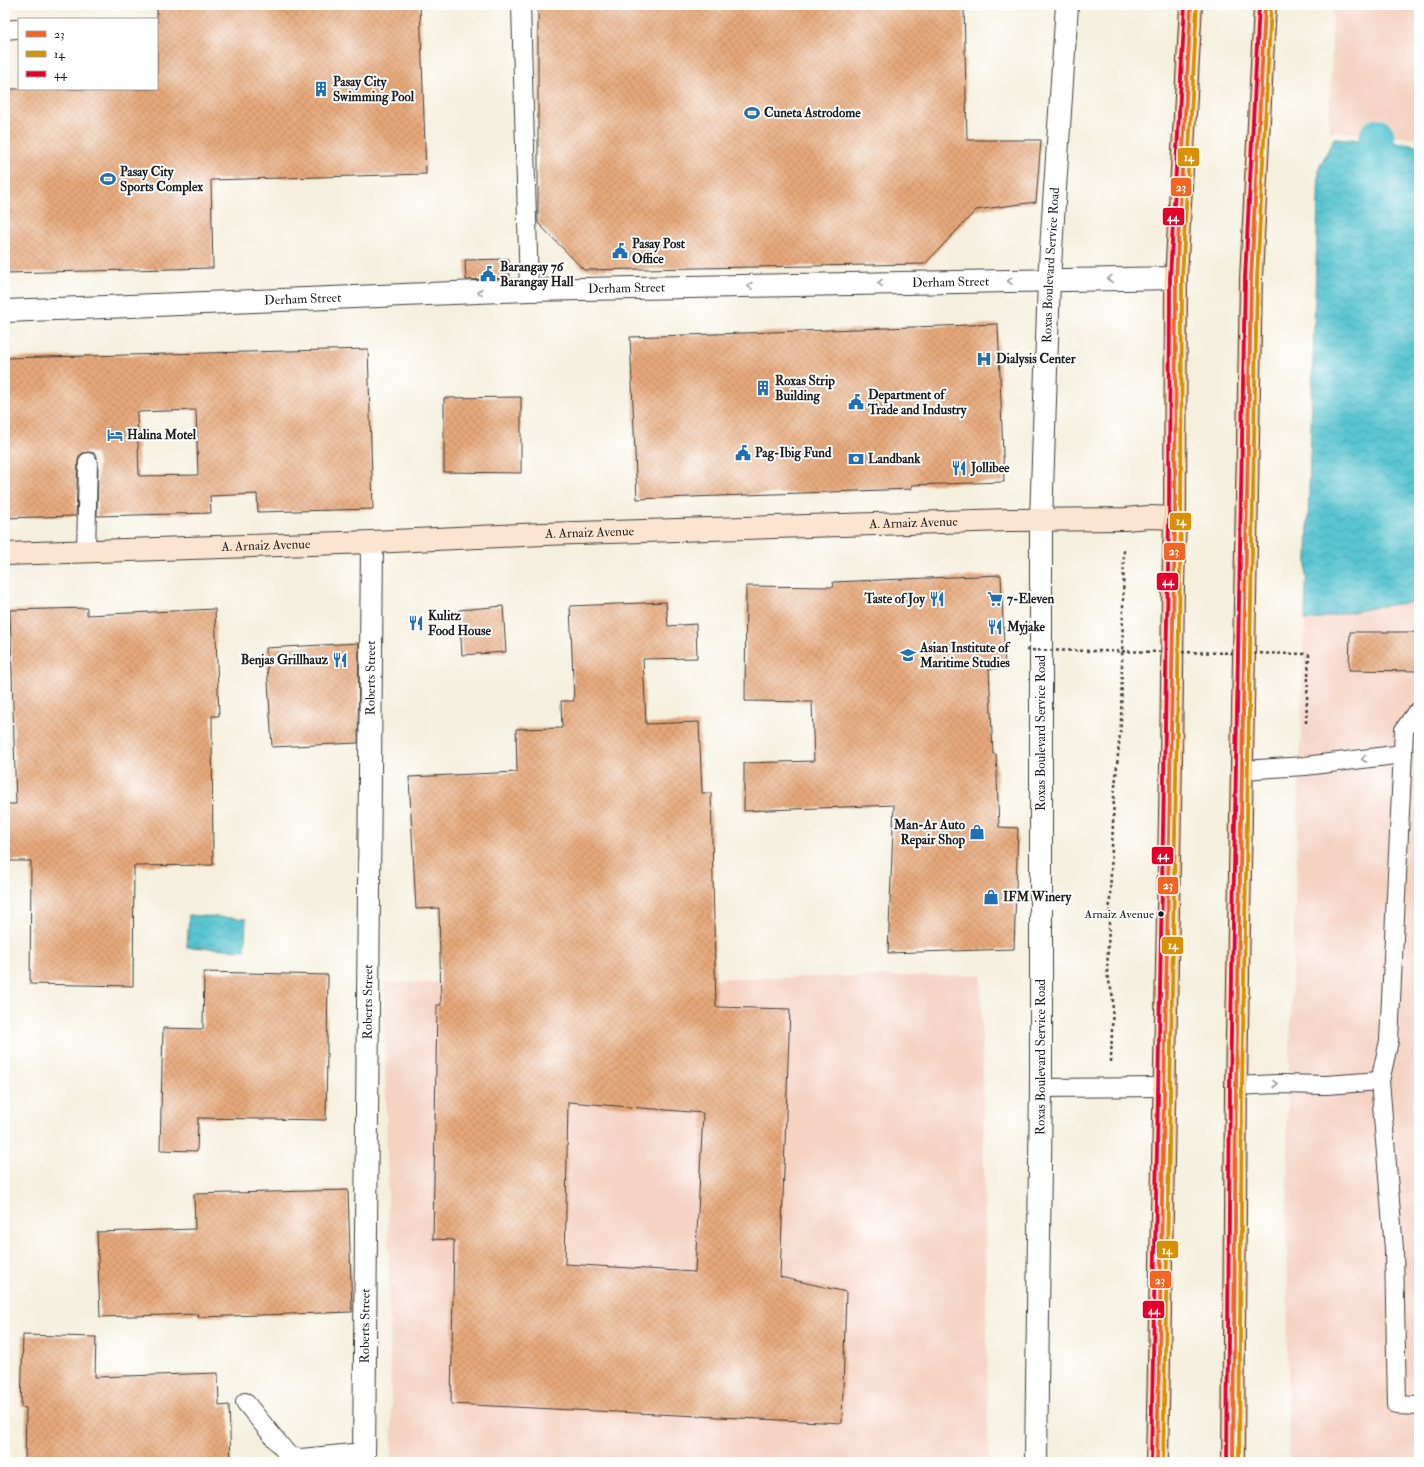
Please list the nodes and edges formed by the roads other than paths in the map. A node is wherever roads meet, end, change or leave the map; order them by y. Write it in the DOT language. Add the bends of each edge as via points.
graph roads {
  1 [pos="521,5"];
  2 [pos="1067,5"];
  3 [pos="1191,5"];
  4 [pos="1266,5"];
  5 [pos="1176,278"];
  6 [pos="1049,280"];
  7 [pos="529,290"];
  8 [pos="5,311"];
  9 [pos="88,462"];
  10 [pos="1175,518"];
  11 [pos="1041,520"];
  12 [pos="372,542"];
  13 [pos="86,553"];
  14 [pos="5,554"];
  15 [pos="1419,711"];
  16 [pos="1403,754"];
  17 [pos="1242,770"];
  18 [pos="1380,1081"];
  19 [pos="1236,1086"];
  20 [pos="1165,1087"];
  21 [pos="1041,1088"];
  22 [pos="245,1402"];
  23 [pos="1419,1406"];
  24 [pos="364,1457"];
  25 [pos="1036,1462"];
  26 [pos="1157,1462"];
  27 [pos="1233,1462"];
  1 -- 7 [label="lane"];
  2 -- 6 [label="street, Roxas Boulevard Service Road"];
  3 -- 5 [label="highway"];
  4 -- 17 [label="highway" via="1251,278"];
  5 -- 6 [label="street, Derham Street, one-way"];
  5 -- 10 [label="highway"];
  6 -- 7 [label="street, Derham Street, one-way"];
  6 -- 11 [label="street, Roxas Boulevard Service Road"];
  7 -- 8 [label="street, Derham Street, one-way"];
  9 -- 13 [label="lane"];
  10 -- 11 [label="main road, A. Arnaiz Avenue"];
  10 -- 20 [label="highway"];
  11 -- 12 [label="main road, A. Arnaiz Avenue" via="551,534"];
  11 -- 21 [label="street, Roxas Boulevard Service Road"];
  12 -- 13 [label="main road, A. Arnaiz Avenue"];
  12 -- 24 [label="street, Roberts Street"];
  13 -- 14 [label="main road, A. Arnaiz Avenue"];
  15 -- 16 [label="lane" via="1404,730"];
  16 -- 17 [label="lane, one-way" via="1305,766"];
  16 -- 18 [label="lane" via="1389,1041"];
  17 -- 19 [label="highway"];
  19 -- 18 [label="lane, one-way" via="1326,1085"];
  18 -- 23 [label="lane" via="1394,1249 1398,1405"];
  19 -- 27 [label="highway"];
  20 -- 21 [label="lane"];
  20 -- 26 [label="highway"];
  21 -- 25 [label="street, Roxas Boulevard Service Road"];
  22 -- 24 [label="lane" via="290,1456"];
}
